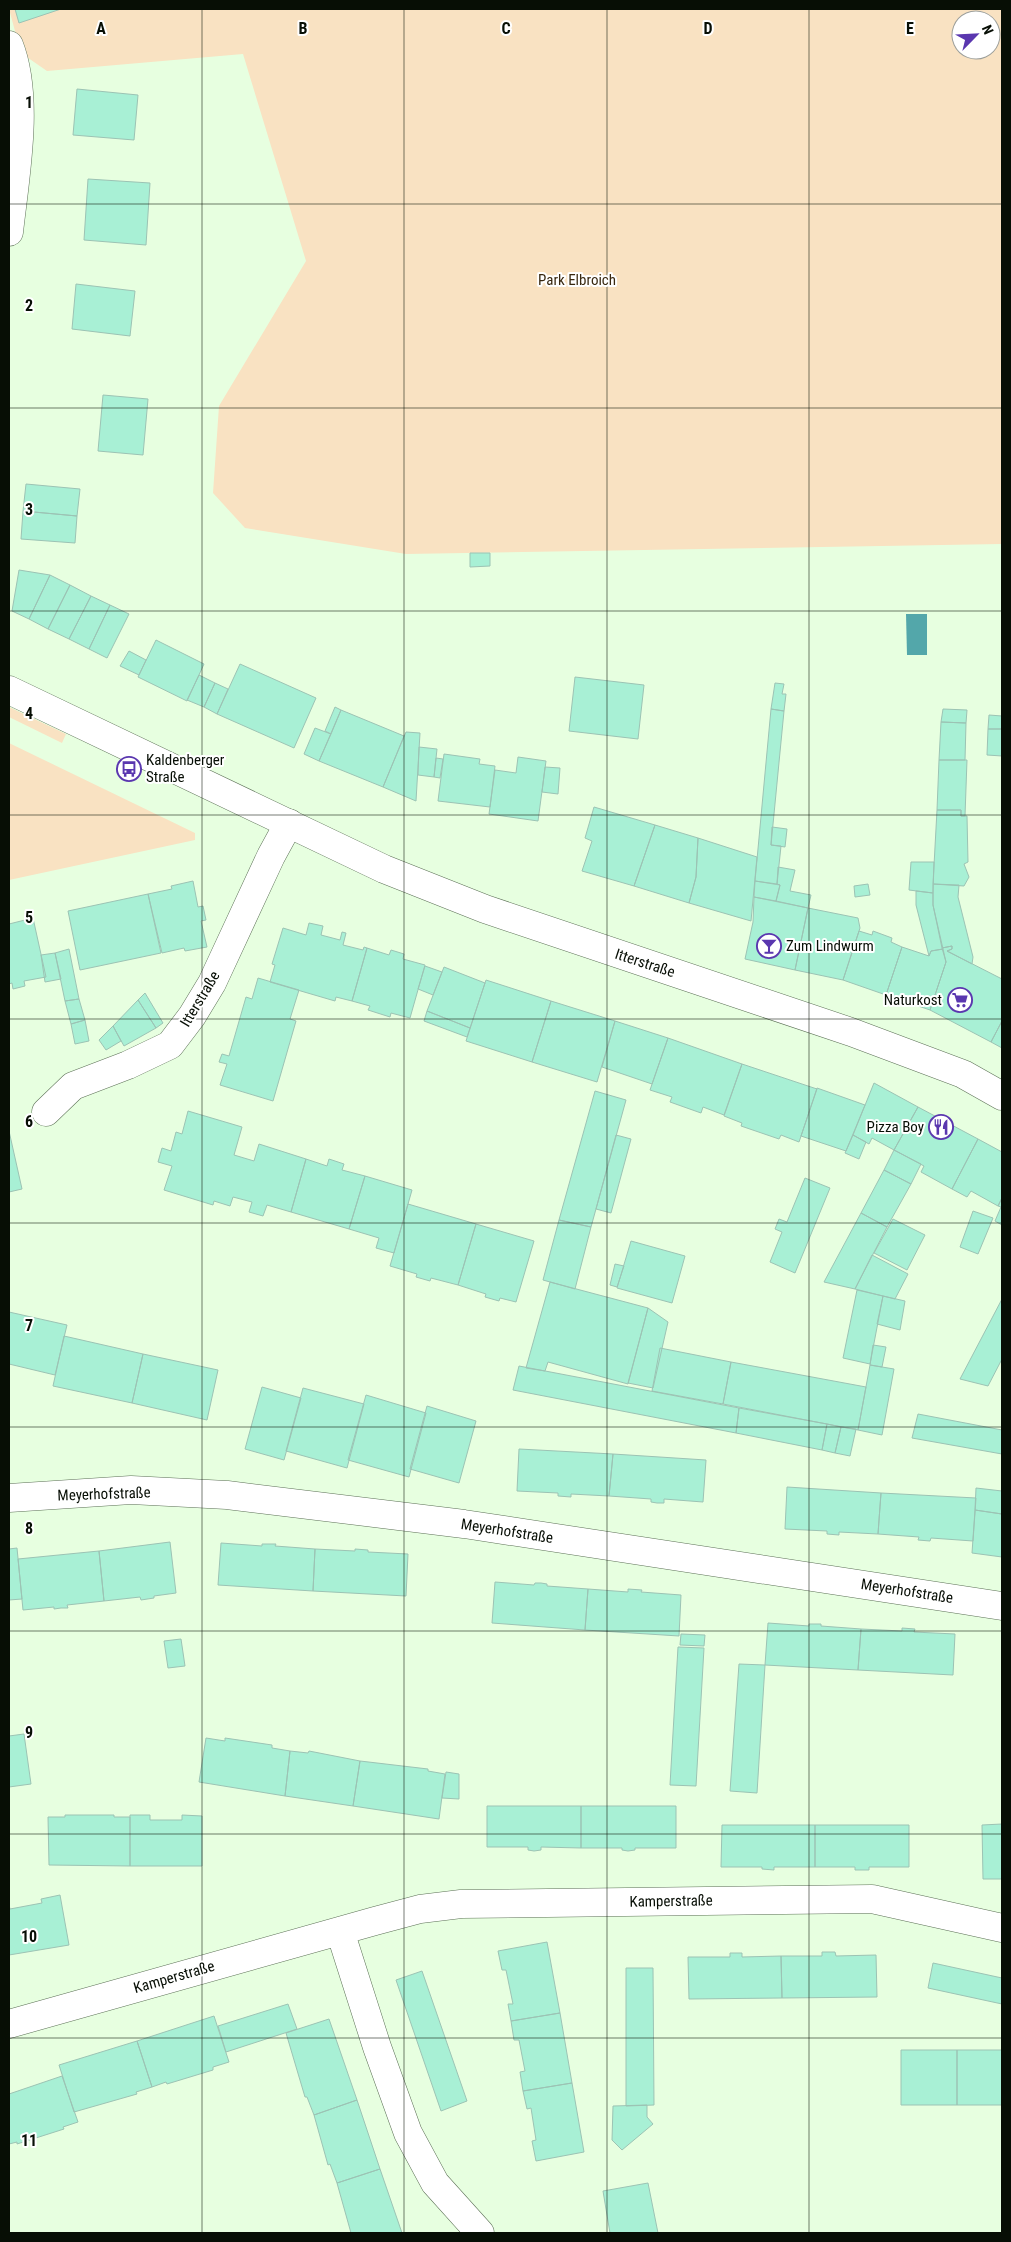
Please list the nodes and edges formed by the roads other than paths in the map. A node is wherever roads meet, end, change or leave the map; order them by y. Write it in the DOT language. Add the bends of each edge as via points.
graph roads {
  1 [pos="11,59"];
  2 [pos="9,232"];
  3 [pos="9,690"];
  4 [pos="289,823"];
  5 [pos="1002,1096"];
  6 [pos="46,1112"];
  7 [pos="9,1498"];
  8 [pos="1002,1606"];
  9 [pos="1002,1928"];
  10 [pos="340,1931"];
  11 [pos="9,2024"];
  12 [pos="480,2233"];
  1 -- 2 [label="street" via="18,152"];
  3 -- 4 [label="street, Itterstraße"];
  4 -- 5 [label="street, Itterstraße" via="384,869 485,909 851,1032 963,1074"];
  4 -- 6 [label="street, Itterstraße" via="212,983 170,1044 128,1065 73,1086"];
  7 -- 8 [label="street, Meyerhofstraße" via="122,1490 227,1495 464,1524"];
  9 -- 10 [label="street, Kamperstraße" via="872,1900 461,1904 420,1909"];
  10 -- 11 [label="street, Kamperstraße"];
  10 -- 12 [label="street" via="408,2133 435,2182"];
}
